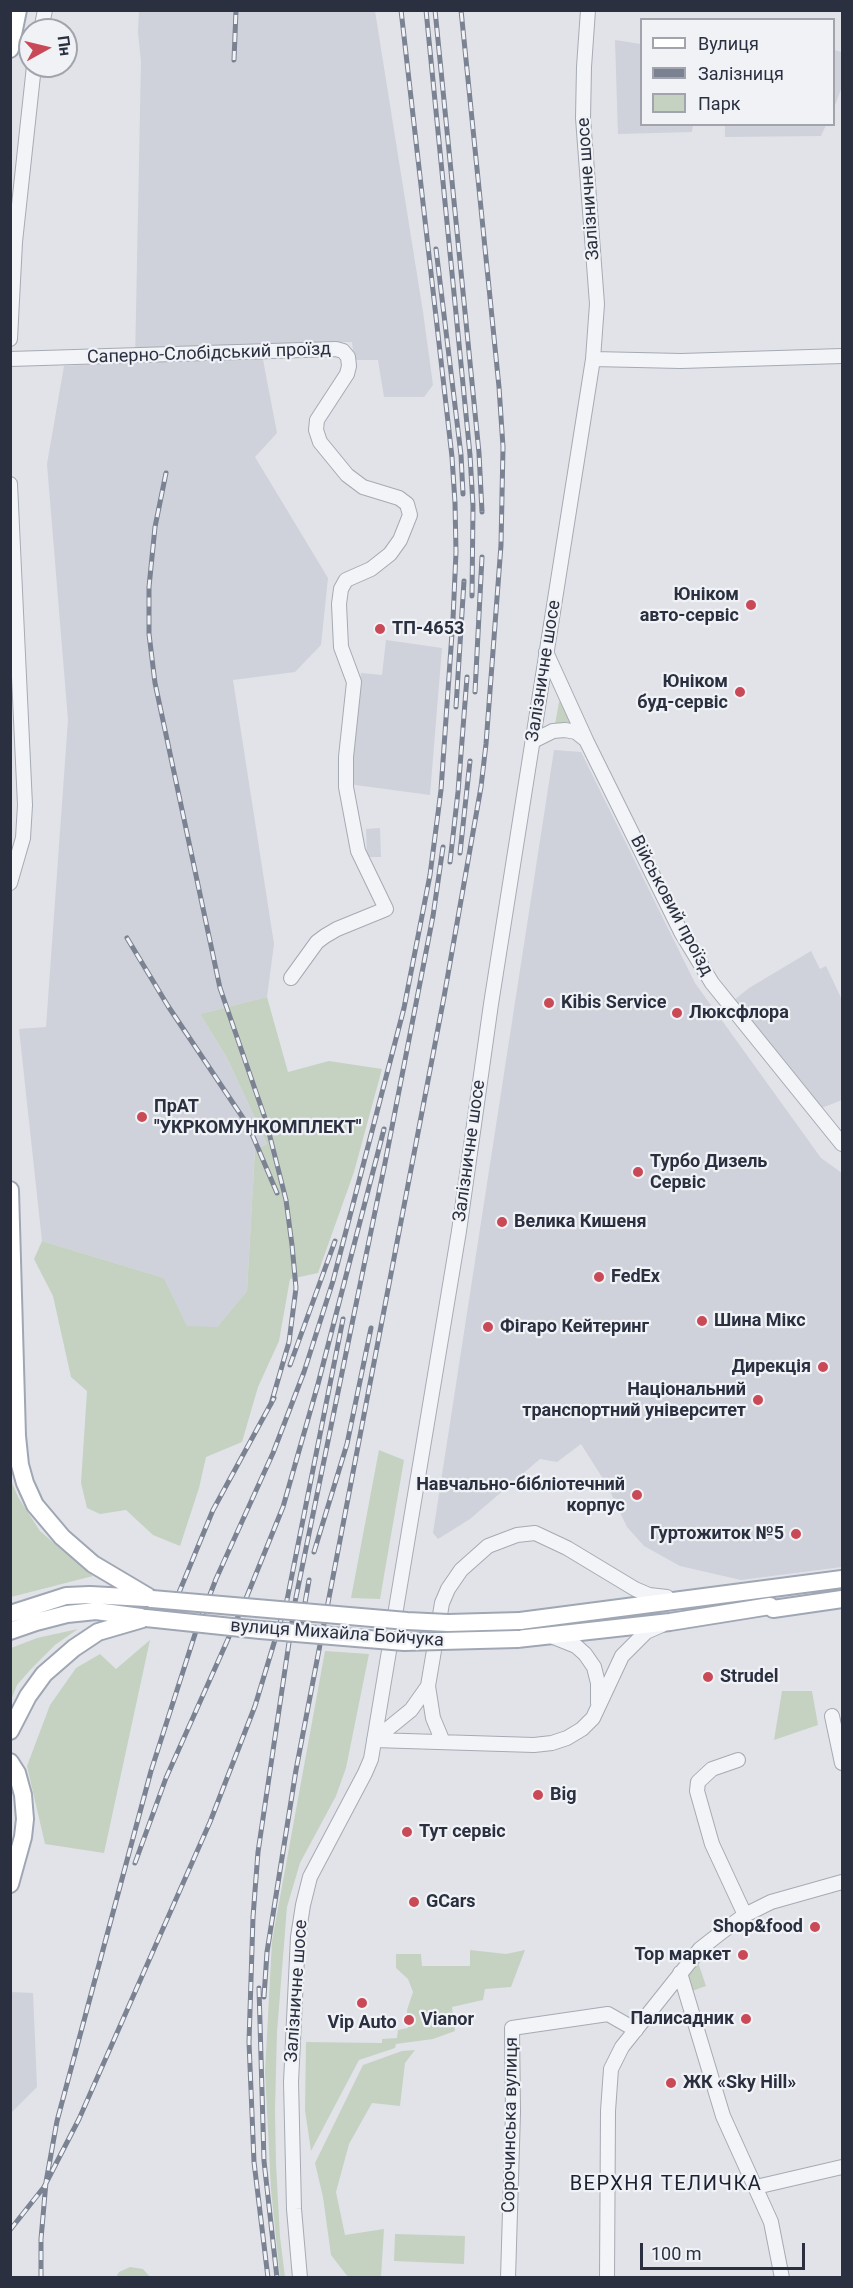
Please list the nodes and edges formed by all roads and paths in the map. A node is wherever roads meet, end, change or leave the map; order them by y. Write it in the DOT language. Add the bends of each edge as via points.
graph roads {
  1 [pos="18,10"];
  2 [pos="588,10"];
  3 [pos="10,49"];
  4 [pos="33,78"];
  5 [pos="10,339"];
  6 [pos="843,356"];
  7 [pos="10,359"];
  8 [pos="593,359"];
  9 [pos="10,484"];
  10 [pos="546,652"];
  11 [pos="586,740"];
  12 [pos="532,741"];
  13 [pos="10,883"];
  14 [pos="291,978"];
  15 [pos="843,1144"];
  16 [pos="10,1190"];
  17 [pos="843,1579"];
  18 [pos="714,1597"];
  19 [pos="153,1599"];
  20 [pos="843,1599"];
  21 [pos="10,1614"];
  22 [pos="146,1617"];
  23 [pos="670,1622"];
  24 [pos="10,1631"];
  25 [pos="551,1636"];
  26 [pos="428,1686"];
  27 [pos="598,1706"];
  28 [pos="832,1716"];
  29 [pos="10,1731"];
  30 [pos="374,1740"];
  31 [pos="443,1742"];
  32 [pos="738,1760"];
  33 [pos="10,1762"];
  34 [pos="843,1763"];
  35 [pos="843,1881"];
  36 [pos="10,1884"];
  37 [pos="745,1915"];
  38 [pos="680,1973"];
  39 [pos="636,2030"];
  40 [pos="843,2166"];
  41 [pos="756,2187"];
  42 [pos="300,2277"];
  43 [pos="508,2277"];
  44 [pos="607,2277"];
  45 [pos="782,2277"];
  1 -- 3 [label="main road"];
  2 -- 8 [label="street, Залізничне шосе" via="583,118 597,304"];
  4 -- 5 [label="street" via="17,219"];
  6 -- 8 [label="street" via="681,361"];
  7 -- 14 [label="street, Саперно-Слобідський проїзд" via="336,349 348,357 347,374 317,420 320,442 347,475 363,487 399,498 407,504 410,515 390,554 371,569 346,580 339,604 341,646 354,682 346,787 358,850 387,909 325,936"];
  8 -- 10 [label="street, Залізничне шосе"];
  9 -- 13 [label="street" via="25,805 22,838"];
  10 -- 11 [label="street, Військовий проїзд"];
  10 -- 12 [label="street, Залізничне шосе"];
  11 -- 12 [label="street" via="565,730"];
  11 -- 15 [label="street, Військовий проїзд" via="681,932 712,983"];
  12 -- 30 [label="street, Залізничне шосе" via="459,1231"];
  16 -- 19 [label="main road" via="17,1436 25,1483 35,1505 62,1537 93,1564"];
  17 -- 18 [label="main road, вулиця Михайла Бойчука"];
  18 -- 19 [label="main road, вулиця Михайла Бойчука, bridge" via="520,1621 448,1623"];
  18 -- 26 [label="street" via="648,1595 535,1533 517,1535 476,1555 448,1588"];
  19 -- 21 [label="main road, вулиця Михайла Бойчука" via="66,1596"];
  20 -- 23 [label="main road, вулиця Михайла Бойчука"];
  22 -- 24 [label="main road, вулиця Михайла Бойчука" via="96,1611"];
  22 -- 25 [label="main road, вулиця Михайла Бойчука, bridge" via="404,1642"];
  22 -- 29 [label="main road" via="98,1632 74,1648 44,1674"];
  23 -- 25 [label="main road, вулиця Михайла Бойчука"];
  23 -- 27 [label="street" via="646,1632 622,1656"];
  25 -- 27 [label="street" via="576,1646 594,1667"];
  26 -- 30 [label="street" via="411,1710"];
  26 -- 31 [label="street" via="433,1718"];
  27 -- 31 [label="street" via="582,1729 552,1743"];
  28 -- 34 [label="street"];
  30 -- 31 [label="street"];
  30 -- 42 [label="street, Залізничне шосе" via="365,1773 310,1877 298,1937 291,2082"];
  32 -- 37 [label="street" via="712,1769 699,1782 697,1791 712,1844"];
  33 -- 36 [label="main road" via="23,1795 25,1819"];
  35 -- 37 [label="street" via="771,1902"];
  37 -- 38 [label="street" via="700,1949"];
  38 -- 39 [label="street"];
  38 -- 41 [label="street" via="723,2116"];
  39 -- 43 [label="street, Сорочинська вулиця" via="608,2014 512,2028"];
  39 -- 44 [label="street" via="611,2069"];
  40 -- 41 [label="street"];
  41 -- 45 [label="street" via="771,2222"];
}
